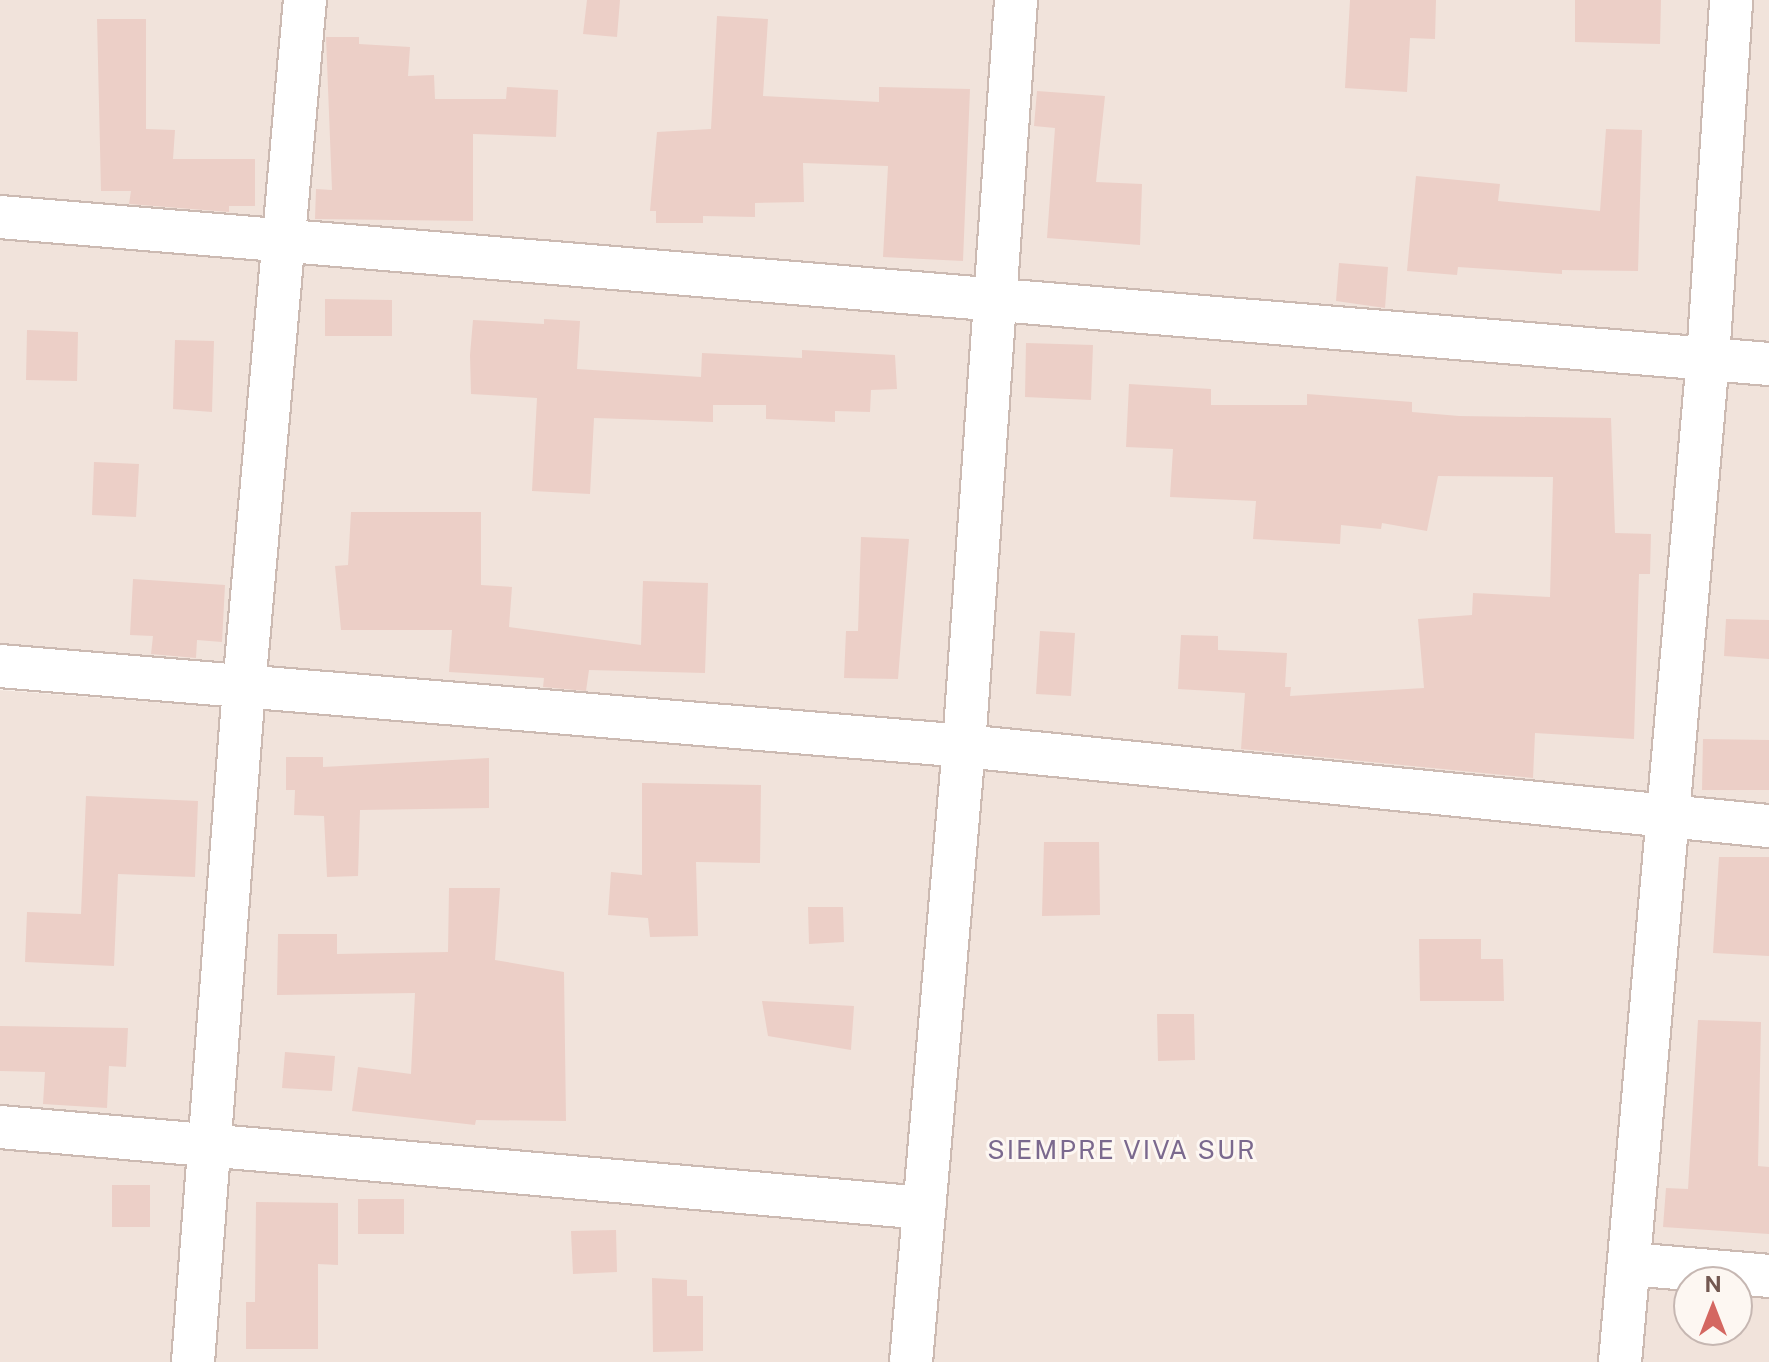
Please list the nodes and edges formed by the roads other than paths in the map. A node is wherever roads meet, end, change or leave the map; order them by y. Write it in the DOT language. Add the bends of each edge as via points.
graph roads {
  1 [pos="305,0"];
  2 [pos="1016,0"];
  3 [pos="1731,0"];
  4 [pos="0,217"];
  5 [pos="286,243"];
  6 [pos="994,301"];
  7 [pos="1708,359"];
  8 [pos="1769,364"];
  9 [pos="0,666"];
  10 [pos="244,687"];
  11 [pos="964,746"];
  12 [pos="1667,818"];
  13 [pos="1769,826"];
  14 [pos="0,1127"];
  15 [pos="208,1143"];
  16 [pos="924,1208"];
  17 [pos="1630,1264"];
  18 [pos="1769,1276"];
  19 [pos="193,1362"];
  20 [pos="911,1362"];
  21 [pos="1620,1362"];
  1 -- 5 [label="street"];
  2 -- 6 [label="street"];
  3 -- 7 [label="street"];
  4 -- 5 [label="street"];
  5 -- 6 [label="street"];
  5 -- 10 [label="street"];
  6 -- 7 [label="street"];
  6 -- 11 [label="street"];
  7 -- 8 [label="street"];
  7 -- 12 [label="street"];
  9 -- 10 [label="street"];
  10 -- 11 [label="street"];
  10 -- 15 [label="street"];
  11 -- 12 [label="street"];
  11 -- 16 [label="street"];
  12 -- 13 [label="street"];
  12 -- 17 [label="street"];
  14 -- 15 [label="street"];
  15 -- 16 [label="street"];
  15 -- 19 [label="street"];
  16 -- 20 [label="street"];
  17 -- 18 [label="street"];
  17 -- 21 [label="street"];
}
